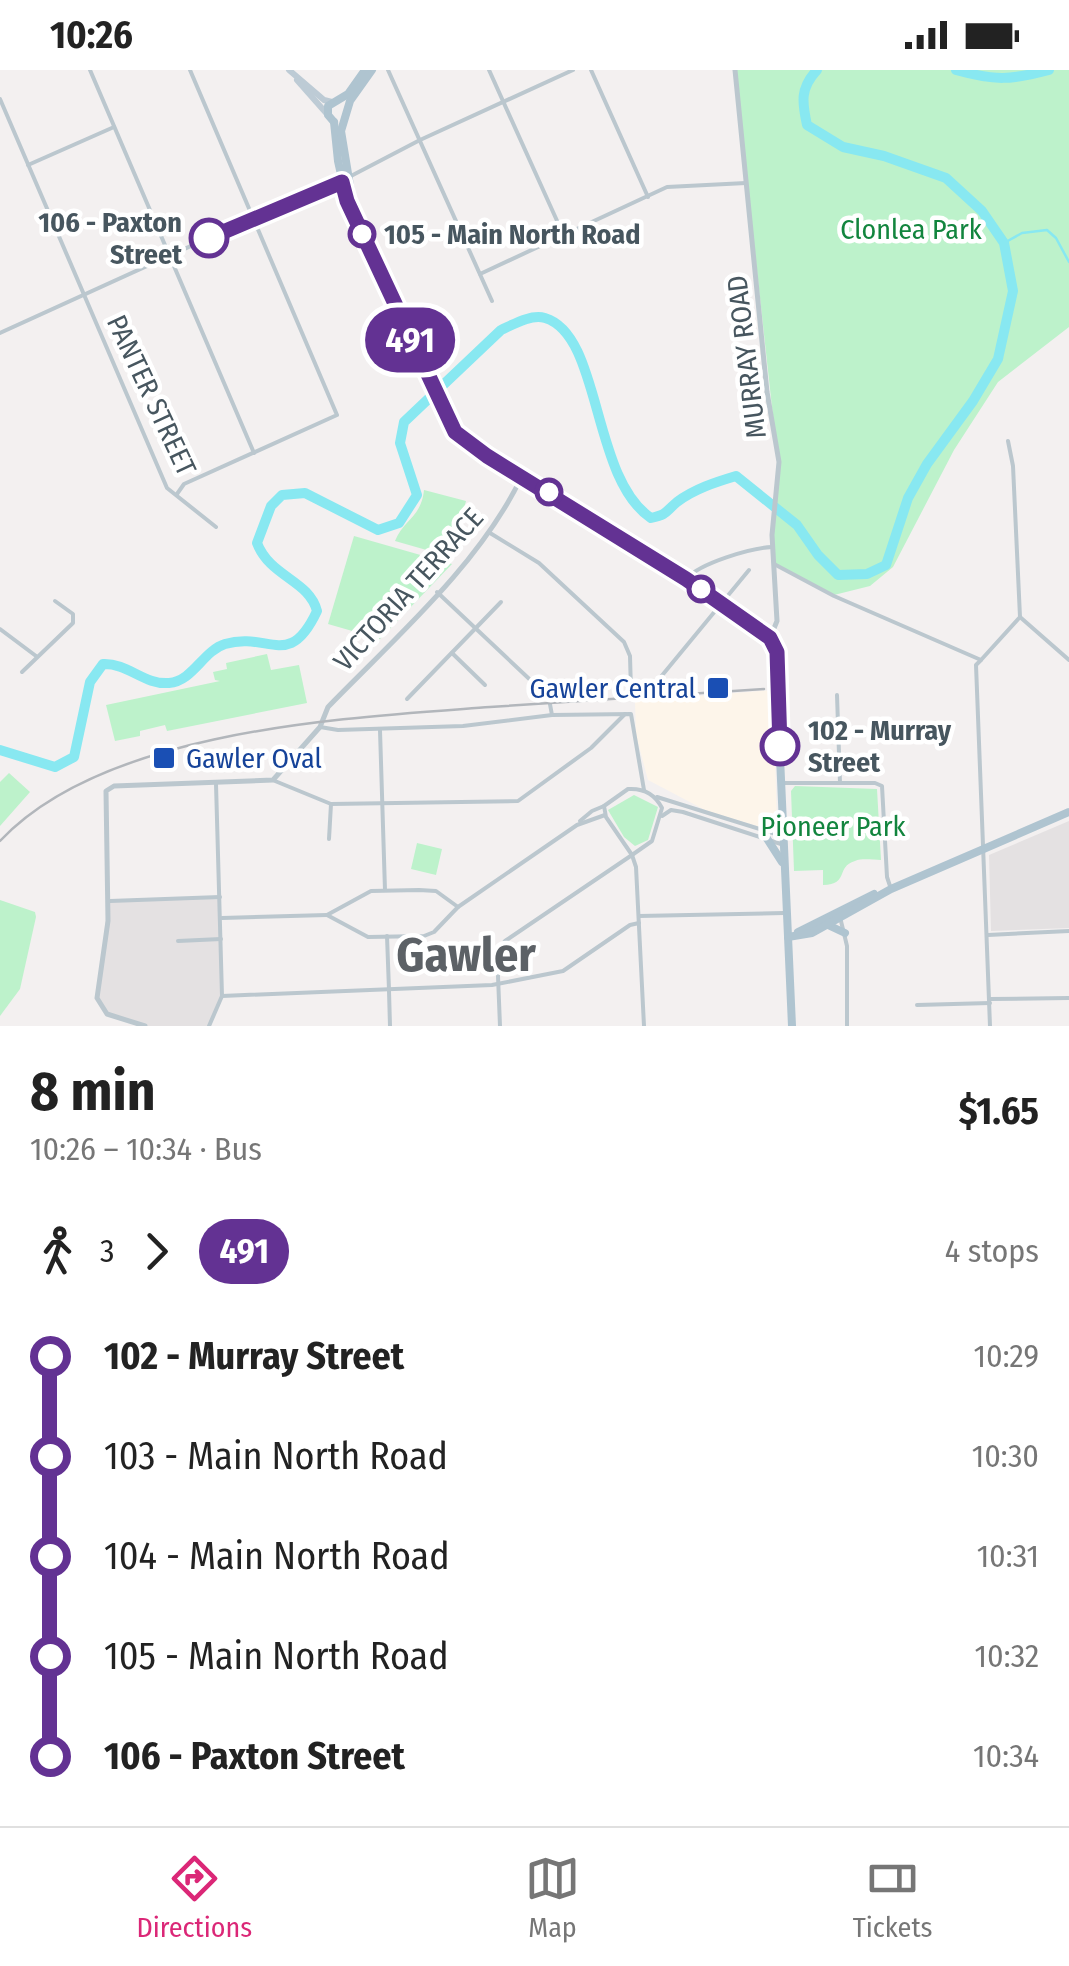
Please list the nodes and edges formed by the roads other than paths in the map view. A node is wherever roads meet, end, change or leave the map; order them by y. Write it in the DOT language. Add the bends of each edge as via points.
graph roads {
  1 [pos="90,70"];
  2 [pos="190,70"];
  3 [pos="368,70"];
  4 [pos="388,70"];
  5 [pos="489,70"];
  6 [pos="573,70"];
  7 [pos="591,70"];
  8 [pos="735,70"];
  9 [pos="291,72"];
  10 [pos="0,99"];
  11 [pos="335,101"];
  12 [pos="502,101"];
  13 [pos="348,107"];
  14 [pos="331,118"];
  15 [pos="346,118"];
  16 [pos="114,127"];
  17 [pos="420,140"];
  18 [pos="28,165"];
  19 [pos="344,176"];
  20 [pos="746,183"];
  21 [pos="648,197"];
  22 [pos="254,218"];
  23 [pos="563,235"];
  24 [pos="170,256"];
  25 [pos="480,274"];
  26 [pos="84,294"];
  27 [pos="492,301"];
  28 [pos="0,332"];
  29 [pos="1008,441"];
  30 [pos="254,453"];
  31 [pos="522,475"];
  32 [pos="177,494"];
  33 [pos="216,527"];
  34 [pos="490,533"];
  35 [pos="772,547"];
  36 [pos="774,564"];
  37 [pos="749,570"];
  38 [pos="686,579"];
  39 [pos="438,592"];
  40 [pos="55,601"];
  41 [pos="501,602"];
  42 [pos="721,604"];
  43 [pos="1020,617"];
  44 [pos="476,628"];
  45 [pos="0,629"];
  46 [pos="770,638"];
  47 [pos="452,652"];
  48 [pos="36,657"];
  49 [pos="980,660"];
  50 [pos="1069,660"];
  51 [pos="22,672"];
  52 [pos="485,685"];
  53 [pos="836,695"];
  54 [pos="407,699"];
  55 [pos="628,714"];
  56 [pos="552,715"];
  57 [pos="320,728"];
  58 [pos="380,730"];
  59 [pos="273,780"];
  60 [pos="840,783"];
  61 [pos="216,784"];
  62 [pos="782,784"];
  63 [pos="644,790"];
  64 [pos="653,796"];
  65 [pos="332,804"];
  66 [pos="383,804"];
  67 [pos="604,806"];
  68 [pos="1069,812"];
  69 [pos="605,815"];
  70 [pos="662,816"];
  71 [pos="783,823"];
  72 [pos="577,825"];
  73 [pos="769,835"];
  74 [pos="329,839"];
  75 [pos="784,841"];
  76 [pos="623,844"];
  77 [pos="982,848"];
  78 [pos="642,850"];
  79 [pos="632,855"];
  80 [pos="616,865"];
  81 [pos="636,867"];
  82 [pos="785,871"];
  83 [pos="892,889"];
  84 [pos="385,890"];
  85 [pos="220,897"];
  86 [pos="108,901"];
  87 [pos="458,907"];
  88 [pos="787,914"];
  89 [pos="839,915"];
  90 [pos="327,916"];
  91 [pos="220,918"];
  92 [pos="639,920"];
  93 [pos="827,925"];
  94 [pos="809,931"];
  95 [pos="1069,931"];
  96 [pos="845,934"];
  97 [pos="788,935"];
  98 [pos="988,935"];
  99 [pos="387,936"];
  100 [pos="221,940"];
  101 [pos="178,941"];
  102 [pos="789,952"];
  103 [pos="498,984"];
  104 [pos="389,990"];
  105 [pos="222,996"];
  106 [pos="1069,998"];
  107 [pos="990,1001"];
  108 [pos="917,1005"];
  109 [pos="145,1026"];
  110 [pos="209,1026"];
  111 [pos="390,1026"];
  112 [pos="500,1026"];
  113 [pos="644,1026"];
  114 [pos="792,1026"];
  115 [pos="848,1026"];
  116 [pos="990,1026"];
  1 -- 16 [label="street"];
  2 -- 22 [label="street"];
  3 -- 11 [label="main road"];
  3 -- 13 [label="main road"];
  4 -- 17 [label="street"];
  5 -- 12 [label="street"];
  6 -- 12 [label="street"];
  7 -- 21 [label="street"];
  8 -- 20 [label="street, MURRAY ROAD"];
  9 -- 11 [label="main road"];
  9 -- 14 [label="main road"];
  10 -- 18 [label="street, PANTER STREET"];
  11 -- 13 [label="main road"];
  11 -- 14 [label="main road"];
  12 -- 17 [label="street"];
  12 -- 23 [label="street"];
  13 -- 15 [label="main road"];
  14 -- 15 [label="main road"];
  14 -- 19 [label="main road"];
  15 -- 19 [label="main road"];
  16 -- 18 [label="street"];
  16 -- 24 [label="street"];
  17 -- 19 [label="street"];
  17 -- 25 [label="street"];
  18 -- 26 [label="street, PANTER STREET"];
  19 -- 22 [label="street"];
  19 -- 31 [label="main road" via="355,216 455,432"];
  20 -- 21 [label="street" via="674,186"];
  20 -- 35 [label="street, MURRAY ROAD" via="778,454"];
  21 -- 23 [label="street"];
  22 -- 24 [label="street"];
  22 -- 30 [label="street" via="337,415"];
  23 -- 25 [label="street"];
  24 -- 26 [label="street"];
  24 -- 30 [label="street"];
  25 -- 27 [label="street"];
  26 -- 28 [label="street"];
  26 -- 32 [label="street, PANTER STREET" via="167,488"];
  29 -- 43 [label="street"];
  30 -- 32 [label="street" via="184,484"];
  31 -- 34 [label="street, VICTORIA TERRACE"];
  31 -- 38 [label="main road"];
  32 -- 33 [label="street, PANTER STREET"];
  34 -- 39 [label="street, VICTORIA TERRACE"];
  34 -- 42 [label="street" via="539,562 624,642 631,691 650,690"];
  35 -- 36 [label="street, MURRAY ROAD"];
  35 -- 38 [label="street" via="701,568"];
  36 -- 46 [label="street, MURRAY ROAD" via="777,620"];
  36 -- 49 [label="street"];
  37 -- 42 [label="street"];
  38 -- 42 [label="main road"];
  39 -- 44 [label="street"];
  39 -- 57 [label="street, VICTORIA TERRACE" via="328,707"];
  40 -- 48 [label="street" via="73,623"];
  41 -- 44 [label="street"];
  42 -- 46 [label="main road"];
  43 -- 49 [label="street"];
  43 -- 50 [label="street"];
  44 -- 47 [label="street"];
  44 -- 56 [label="street" via="544,694"];
  45 -- 48 [label="street"];
  46 -- 62 [label="main road" via="777,652"];
  47 -- 52 [label="street"];
  47 -- 54 [label="street"];
  48 -- 51 [label="street"];
  49 -- 77 [label="street"];
  53 -- 60 [label="street"];
  55 -- 56 [label="street"];
  55 -- 63 [label="street"];
  55 -- 66 [label="street" via="518,800"];
  56 -- 58 [label="street"];
  57 -- 58 [label="street"];
  57 -- 59 [label="street, VICTORIA TERRACE"];
  58 -- 66 [label="street"];
  59 -- 61 [label="street"];
  59 -- 65 [label="street"];
  60 -- 62 [label="street"];
  60 -- 83 [label="street" via="883,788"];
  61 -- 85 [label="street"];
  61 -- 86 [label="street" via="109,788"];
  62 -- 71 [label="main road"];
  63 -- 64 [label="street"];
  63 -- 67 [label="street" via="628,789"];
  64 -- 70 [label="street"];
  64 -- 73 [label="street"];
  65 -- 66 [label="street"];
  65 -- 74 [label="street"];
  66 -- 84 [label="street"];
  67 -- 69 [label="street"];
  67 -- 72 [label="street"];
  68 -- 77 [label="main road"];
  69 -- 72 [label="street"];
  69 -- 76 [label="street"];
  70 -- 73 [label="street" via="684,812"];
  70 -- 78 [label="street"];
  71 -- 73 [label="street"];
  71 -- 75 [label="main road"];
  72 -- 87 [label="street"];
  73 -- 75 [label="street"];
  73 -- 82 [label="main road"];
  75 -- 82 [label="main road"];
  76 -- 79 [label="street"];
  76 -- 80 [label="street" via="626,852"];
  77 -- 83 [label="main road"];
  77 -- 98 [label="street"];
  78 -- 79 [label="street"];
  78 -- 81 [label="street"];
  79 -- 80 [label="street"];
  79 -- 81 [label="street"];
  80 -- 103 [label="street" via="505,941 497,951"];
  81 -- 92 [label="street"];
  82 -- 88 [label="main road"];
  83 -- 89 [label="main road"];
  84 -- 87 [label="street" via="436,891"];
  84 -- 90 [label="street" via="366,892"];
  85 -- 86 [label="street"];
  85 -- 91 [label="street"];
  86 -- 109 [label="street" via="98,1001 108,1014"];
  87 -- 99 [label="street" via="430,934"];
  88 -- 92 [label="street"];
  88 -- 94 [label="main road"];
  88 -- 97 [label="main road"];
  89 -- 93 [label="main road"];
  89 -- 94 [label="main road"];
  89 -- 96 [label="street"];
  90 -- 91 [label="street"];
  90 -- 99 [label="street" via="368,937"];
  91 -- 100 [label="street"];
  92 -- 103 [label="street" via="563,971"];
  92 -- 113 [label="street"];
  93 -- 94 [label="main road"];
  93 -- 96 [label="main road"];
  94 -- 97 [label="main road"];
  94 -- 102 [label="main road"];
  95 -- 98 [label="street"];
  96 -- 115 [label="street"];
  97 -- 102 [label="main road"];
  98 -- 107 [label="street"];
  99 -- 104 [label="street"];
  100 -- 101 [label="street"];
  100 -- 105 [label="street"];
  102 -- 114 [label="main road"];
  103 -- 104 [label="street"];
  103 -- 112 [label="street"];
  104 -- 105 [label="street"];
  104 -- 111 [label="street"];
  105 -- 110 [label="street"];
  106 -- 107 [label="street"];
  107 -- 108 [label="street"];
  107 -- 116 [label="street"];
}
